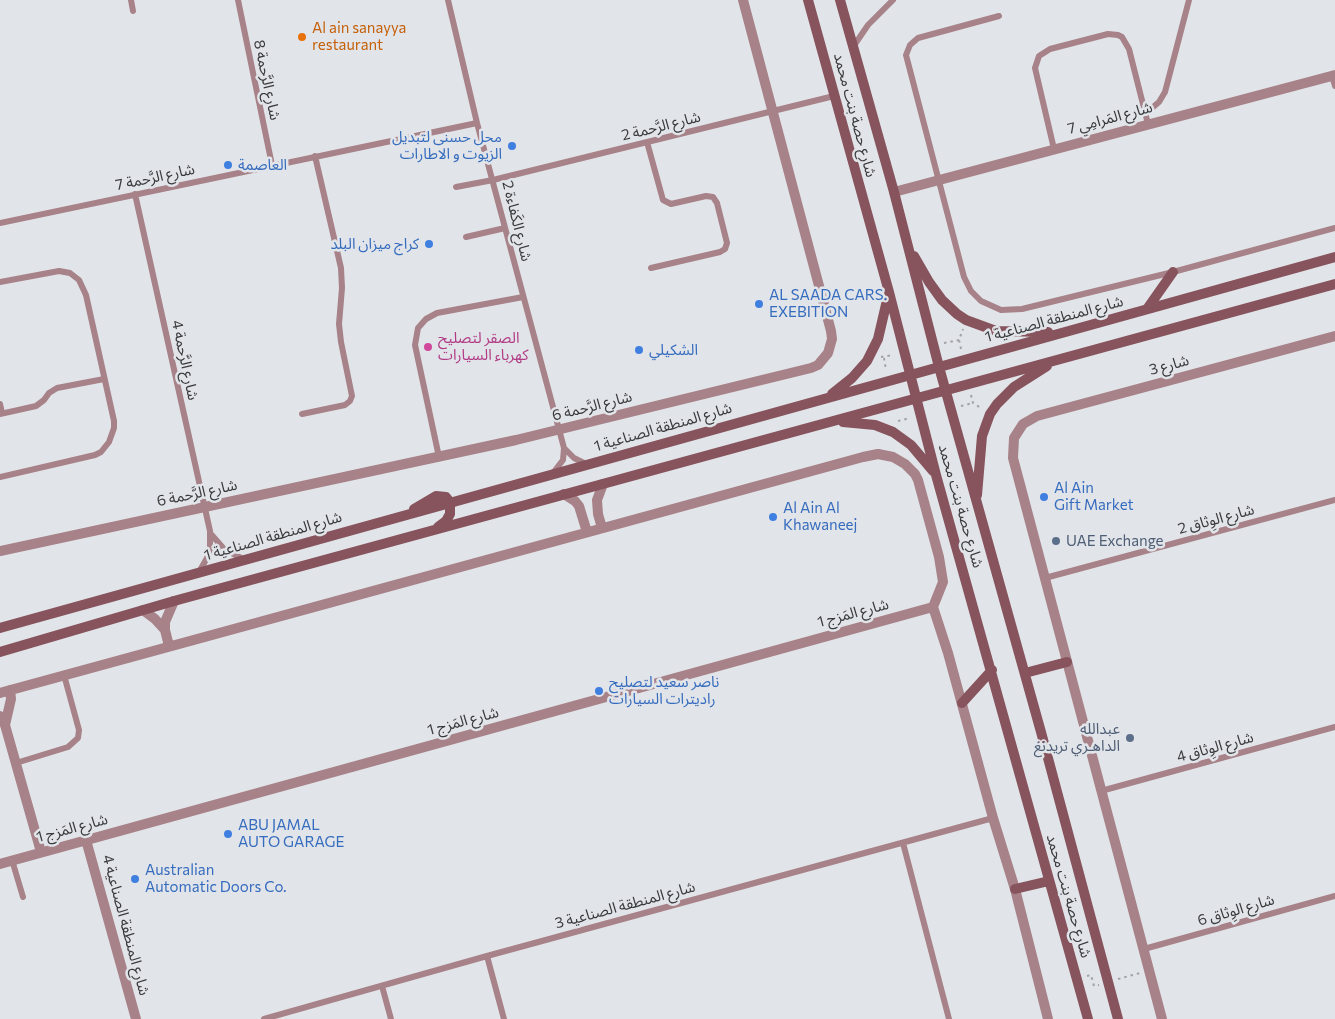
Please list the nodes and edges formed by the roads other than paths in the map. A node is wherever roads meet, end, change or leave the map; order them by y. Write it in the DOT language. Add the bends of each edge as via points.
graph roads {
  1 [pos="131,0"];
  2 [pos="238,0"];
  3 [pos="448,0"];
  4 [pos="743,0"];
  5 [pos="808,0"];
  6 [pos="840,0"];
  7 [pos="893,0"];
  8 [pos="1188,0"];
  9 [pos="133,11"];
  10 [pos="999,16"];
  11 [pos="853,47"];
  12 [pos="1334,79"];
  13 [pos="834,96"];
  14 [pos="772,111"];
  15 [pos="1147,119"];
  16 [pos="477,123"];
  17 [pos="647,142"];
  18 [pos="1054,149"];
  19 [pos="315,156"];
  20 [pos="272,165"];
  21 [pos="493,180"];
  22 [pos="938,180"];
  23 [pos="456,187"];
  24 [pos="894,192"];
  25 [pos="135,194"];
  26 [pos="0,223"];
  27 [pos="505,228"];
  28 [pos="1335,228"];
  29 [pos="466,237"];
  30 [pos="907,243"];
  31 [pos="1335,257"];
  32 [pos="651,268"];
  33 [pos="1172,272"];
  34 [pos="0,282"];
  35 [pos="1335,284"];
  36 [pos="889,292"];
  37 [pos="523,297"];
  38 [pos="1147,309"];
  39 [pos="1064,332"];
  40 [pos="1335,336"];
  41 [pos="1054,361"];
  42 [pos="939,367"];
  43 [pos="910,374"];
  44 [pos="104,379"];
  45 [pos="946,391"];
  46 [pos="828,397"];
  47 [pos="917,399"];
  48 [pos="0,404"];
  49 [pos="1,414"];
  50 [pos="302,414"];
  51 [pos="832,422"];
  52 [pos="558,430"];
  53 [pos="564,448"];
  54 [pos="439,457"];
  55 [pos="586,464"];
  56 [pos="553,474"];
  57 [pos="936,475"];
  58 [pos="0,477"];
  59 [pos="603,484"];
  60 [pos="564,494"];
  61 [pos="1335,500"];
  62 [pos="977,501"];
  63 [pos="450,502"];
  64 [pos="204,507"];
  65 [pos="602,528"];
  66 [pos="433,530"];
  67 [pos="210,532"];
  68 [pos="587,532"];
  69 [pos="0,551"];
  70 [pos="245,560"];
  71 [pos="198,573"];
  72 [pos="1045,578"];
  73 [pos="174,601"];
  74 [pos="933,607"];
  75 [pos="142,610"];
  76 [pos="0,628"];
  77 [pos="165,630"];
  78 [pos="169,646"];
  79 [pos="0,652"];
  80 [pos="1067,662"];
  81 [pos="992,670"];
  82 [pos="1025,673"];
  83 [pos="64,675"];
  84 [pos="5,691"];
  85 [pos="962,703"];
  86 [pos="3,721"];
  87 [pos="1335,727"];
  88 [pos="16,763"];
  89 [pos="1102,791"];
  90 [pos="993,818"];
  91 [pos="86,840"];
  92 [pos="903,843"];
  93 [pos="41,852"];
  94 [pos="12,860"];
  95 [pos="0,864"];
  96 [pos="1049,881"];
  97 [pos="1015,888"];
  98 [pos="1335,896"];
  99 [pos="23,897"];
  100 [pos="1144,949"];
  101 [pos="487,956"];
  102 [pos="382,986"];
  103 [pos="277,1017"];
  104 [pos="136,1019"];
  105 [pos="264,1019"];
  106 [pos="391,1019"];
  107 [pos="504,1019"];
  108 [pos="948,1019"];
  109 [pos="1048,1019"];
  110 [pos="1088,1019"];
  111 [pos="1118,1019"];
  112 [pos="1162,1019"];
  1 -- 9 [label="lane"];
  2 -- 20 [label="lane, شارع الرَّحمة 8"];
  3 -- 16 [label="lane, شارع الكَفاءة 2"];
  4 -- 14 [label="street, شارع الرَّحمة 6"];
  5 -- 13 [label="main road, شارع حصة بنت محمد"];
  6 -- 11 [label="main road, شارع حصة بنت محمد"];
  7 -- 11 [label="lane" via="868,25"];
  8 -- 15 [label="lane" via="1165,92"];
  10 -- 22 [label="lane" via="918,38 908,48 906,55"];
  11 -- 24 [label="main road, شارع حصة بنت محمد"];
  12 -- 15 [label="street, شارع المَرامِي 7"];
  13 -- 14 [label="lane, شارع الرَّحمة 2"];
  13 -- 36 [label="main road, شارع حصة بنت محمد"];
  14 -- 17 [label="lane, شارع الرَّحمة 2"];
  14 -- 52 [label="street, شارع الرَّحمة 6" via="831,331 828,353 811,368"];
  15 -- 18 [label="street, شارع المَرامِي 7"];
  15 -- 18 [label="lane" via="1128,44 1122,37 1108,34 1050,50 1039,56 1034,68"];
  16 -- 19 [label="lane, شارع الرَّحمة 7"];
  16 -- 21 [label="lane, شارع الكَفاءة 2"];
  17 -- 21 [label="lane, شارع الرَّحمة 2"];
  17 -- 32 [label="lane" via="663,200 671,204 713,197 727,243 720,252"];
  18 -- 22 [label="street, شارع المَرامِي 7"];
  19 -- 20 [label="lane, شارع الرَّحمة 7"];
  19 -- 50 [label="lane" via="341,268 340,333 352,396 345,405"];
  20 -- 25 [label="lane, شارع الرَّحمة 7"];
  21 -- 23 [label="lane, شارع الرَّحمة 2"];
  21 -- 27 [label="lane, شارع الكَفاءة 2"];
  22 -- 24 [label="street, شارع المَرامِي 7"];
  22 -- 33 [label="lane" via="967,284 981,301 994,308 1022,309"];
  24 -- 30 [label="main road, شارع حصة بنت محمد"];
  25 -- 26 [label="lane, شارع الرَّحمة 7"];
  25 -- 64 [label="lane, شارع الرَّحمة 4"];
  27 -- 29 [label="lane"];
  27 -- 37 [label="lane, شارع الكَفاءة 2"];
  28 -- 33 [label="lane"];
  30 -- 39 [label="main road" via="942,300 966,320 1006,333"];
  30 -- 42 [label="main road, شارع حصة بنت محمد"];
  31 -- 38 [label="main road, شارع المنطقة الصناعية 1"];
  33 -- 38 [label="main road"];
  34 -- 44 [label="lane" via="59,271 79,280"];
  35 -- 41 [label="main road"];
  36 -- 43 [label="main road, شارع حصة بنت محمد"];
  36 -- 46 [label="main road" via="878,339 868,361"];
  37 -- 52 [label="lane, شارع الكَفاءة 2"];
  37 -- 54 [label="lane" via="437,313 418,328 415,345"];
  38 -- 39 [label="main road, شارع المنطقة الصناعية 1"];
  39 -- 42 [label="main road, شارع المنطقة الصناعية 1"];
  40 -- 72 [label="street, شارع 3" via="1037,416 1023,424 1012,445 1013,458"];
  41 -- 45 [label="main road"];
  41 -- 62 [label="main road" via="1014,387 990,414 980,447"];
  42 -- 43 [label="main road, شارع المنطقة الصناعية 1"];
  42 -- 45 [label="main road, شارع حصة بنت محمد"];
  43 -- 46 [label="main road, شارع المنطقة الصناعية 1"];
  43 -- 47 [label="main road, شارع حصة بنت محمد"];
  44 -- 49 [label="lane" via="57,388 36,406"];
  44 -- 58 [label="lane" via="114,421 106,448 89,457"];
  45 -- 47 [label="main road"];
  45 -- 62 [label="main road, شارع حصة بنت محمد"];
  46 -- 55 [label="main road, شارع المنطقة الصناعية 1"];
  47 -- 51 [label="main road"];
  47 -- 57 [label="main road, شارع حصة بنت محمد"];
  48 -- 49 [label="lane"];
  51 -- 57 [label="main road" via="864,423 893,432 911,445"];
  51 -- 59 [label="main road"];
  52 -- 53 [label="lane, شارع الكَفاءة 2"];
  52 -- 54 [label="street, شارع الرَّحمة 6"];
  53 -- 55 [label="lane"];
  53 -- 56 [label="lane" via="563,460"];
  54 -- 64 [label="street, شارع الرَّحمة 6"];
  55 -- 56 [label="main road, شارع المنطقة الصناعية 1"];
  56 -- 63 [label="main road, شارع المنطقة الصناعية 1"];
  57 -- 81 [label="main road, شارع حصة بنت محمد"];
  59 -- 60 [label="main road"];
  59 -- 65 [label="street" via="597,500"];
  60 -- 66 [label="main road"];
  60 -- 68 [label="street" via="579,506"];
  61 -- 72 [label="lane, شارع الوِثاق 2"];
  62 -- 82 [label="main road, شارع حصة بنت محمد"];
  63 -- 66 [label="main road" via="449,518"];
  63 -- 70 [label="main road, شارع المنطقة الصناعية 1"];
  64 -- 67 [label="lane, شارع الرَّحمة 4"];
  64 -- 69 [label="street, شارع الرَّحمة 6"];
  65 -- 68 [label="street"];
  65 -- 74 [label="street" via="864,457 885,455 906,464 918,480 943,574 941,590"];
  66 -- 73 [label="main road"];
  67 -- 70 [label="lane, شارع الرَّحمة 4" via="224,550"];
  67 -- 71 [label="lane, شارع الرَّحمة 4" via="210,549"];
  68 -- 78 [label="street"];
  70 -- 71 [label="main road, شارع المنطقة الصناعية 1"];
  71 -- 76 [label="main road, شارع المنطقة الصناعية 1"];
  72 -- 80 [label="street"];
  73 -- 75 [label="main road"];
  73 -- 77 [label="street"];
  74 -- 85 [label="street"];
  74 -- 91 [label="street, شارع المَزج 1"];
  75 -- 77 [label="street"];
  75 -- 79 [label="main road"];
  77 -- 78 [label="street"];
  78 -- 83 [label="street"];
  80 -- 82 [label="main road"];
  80 -- 89 [label="street"];
  81 -- 85 [label="main road"];
  81 -- 96 [label="main road, شارع حصة بنت محمد"];
  82 -- 111 [label="main road, شارع حصة بنت محمد"];
  83 -- 84 [label="street"];
  83 -- 88 [label="lane" via="79,730 78,738 68,747"];
  84 -- 86 [label="street" via="11,699"];
  85 -- 90 [label="street"];
  86 -- 88 [label="street"];
  87 -- 89 [label="lane, شارع الوِثاق 4"];
  88 -- 93 [label="street"];
  89 -- 100 [label="street"];
  90 -- 92 [label="lane, شارع المنطقة الصناعية 3"];
  90 -- 97 [label="street"];
  91 -- 93 [label="street, شارع المَزج 1"];
  91 -- 104 [label="street, شارع المنطقة الصناعية 4"];
  92 -- 101 [label="lane, شارع المنطقة الصناعية 3"];
  92 -- 108 [label="lane"];
  93 -- 94 [label="street, شارع المَزج 1"];
  94 -- 95 [label="street, شارع المَزج 1"];
  94 -- 99 [label="lane"];
  96 -- 97 [label="main road"];
  96 -- 110 [label="main road, شارع حصة بنت محمد"];
  97 -- 109 [label="street"];
  98 -- 100 [label="lane, شارع الوِثاق 6"];
  100 -- 112 [label="street"];
  101 -- 102 [label="lane, شارع المنطقة الصناعية 3"];
  101 -- 107 [label="lane"];
  102 -- 103 [label="lane, شارع المنطقة الصناعية 3"];
  102 -- 106 [label="lane"];
  103 -- 105 [label="lane, شارع المنطقة الصناعية 3"];
}
